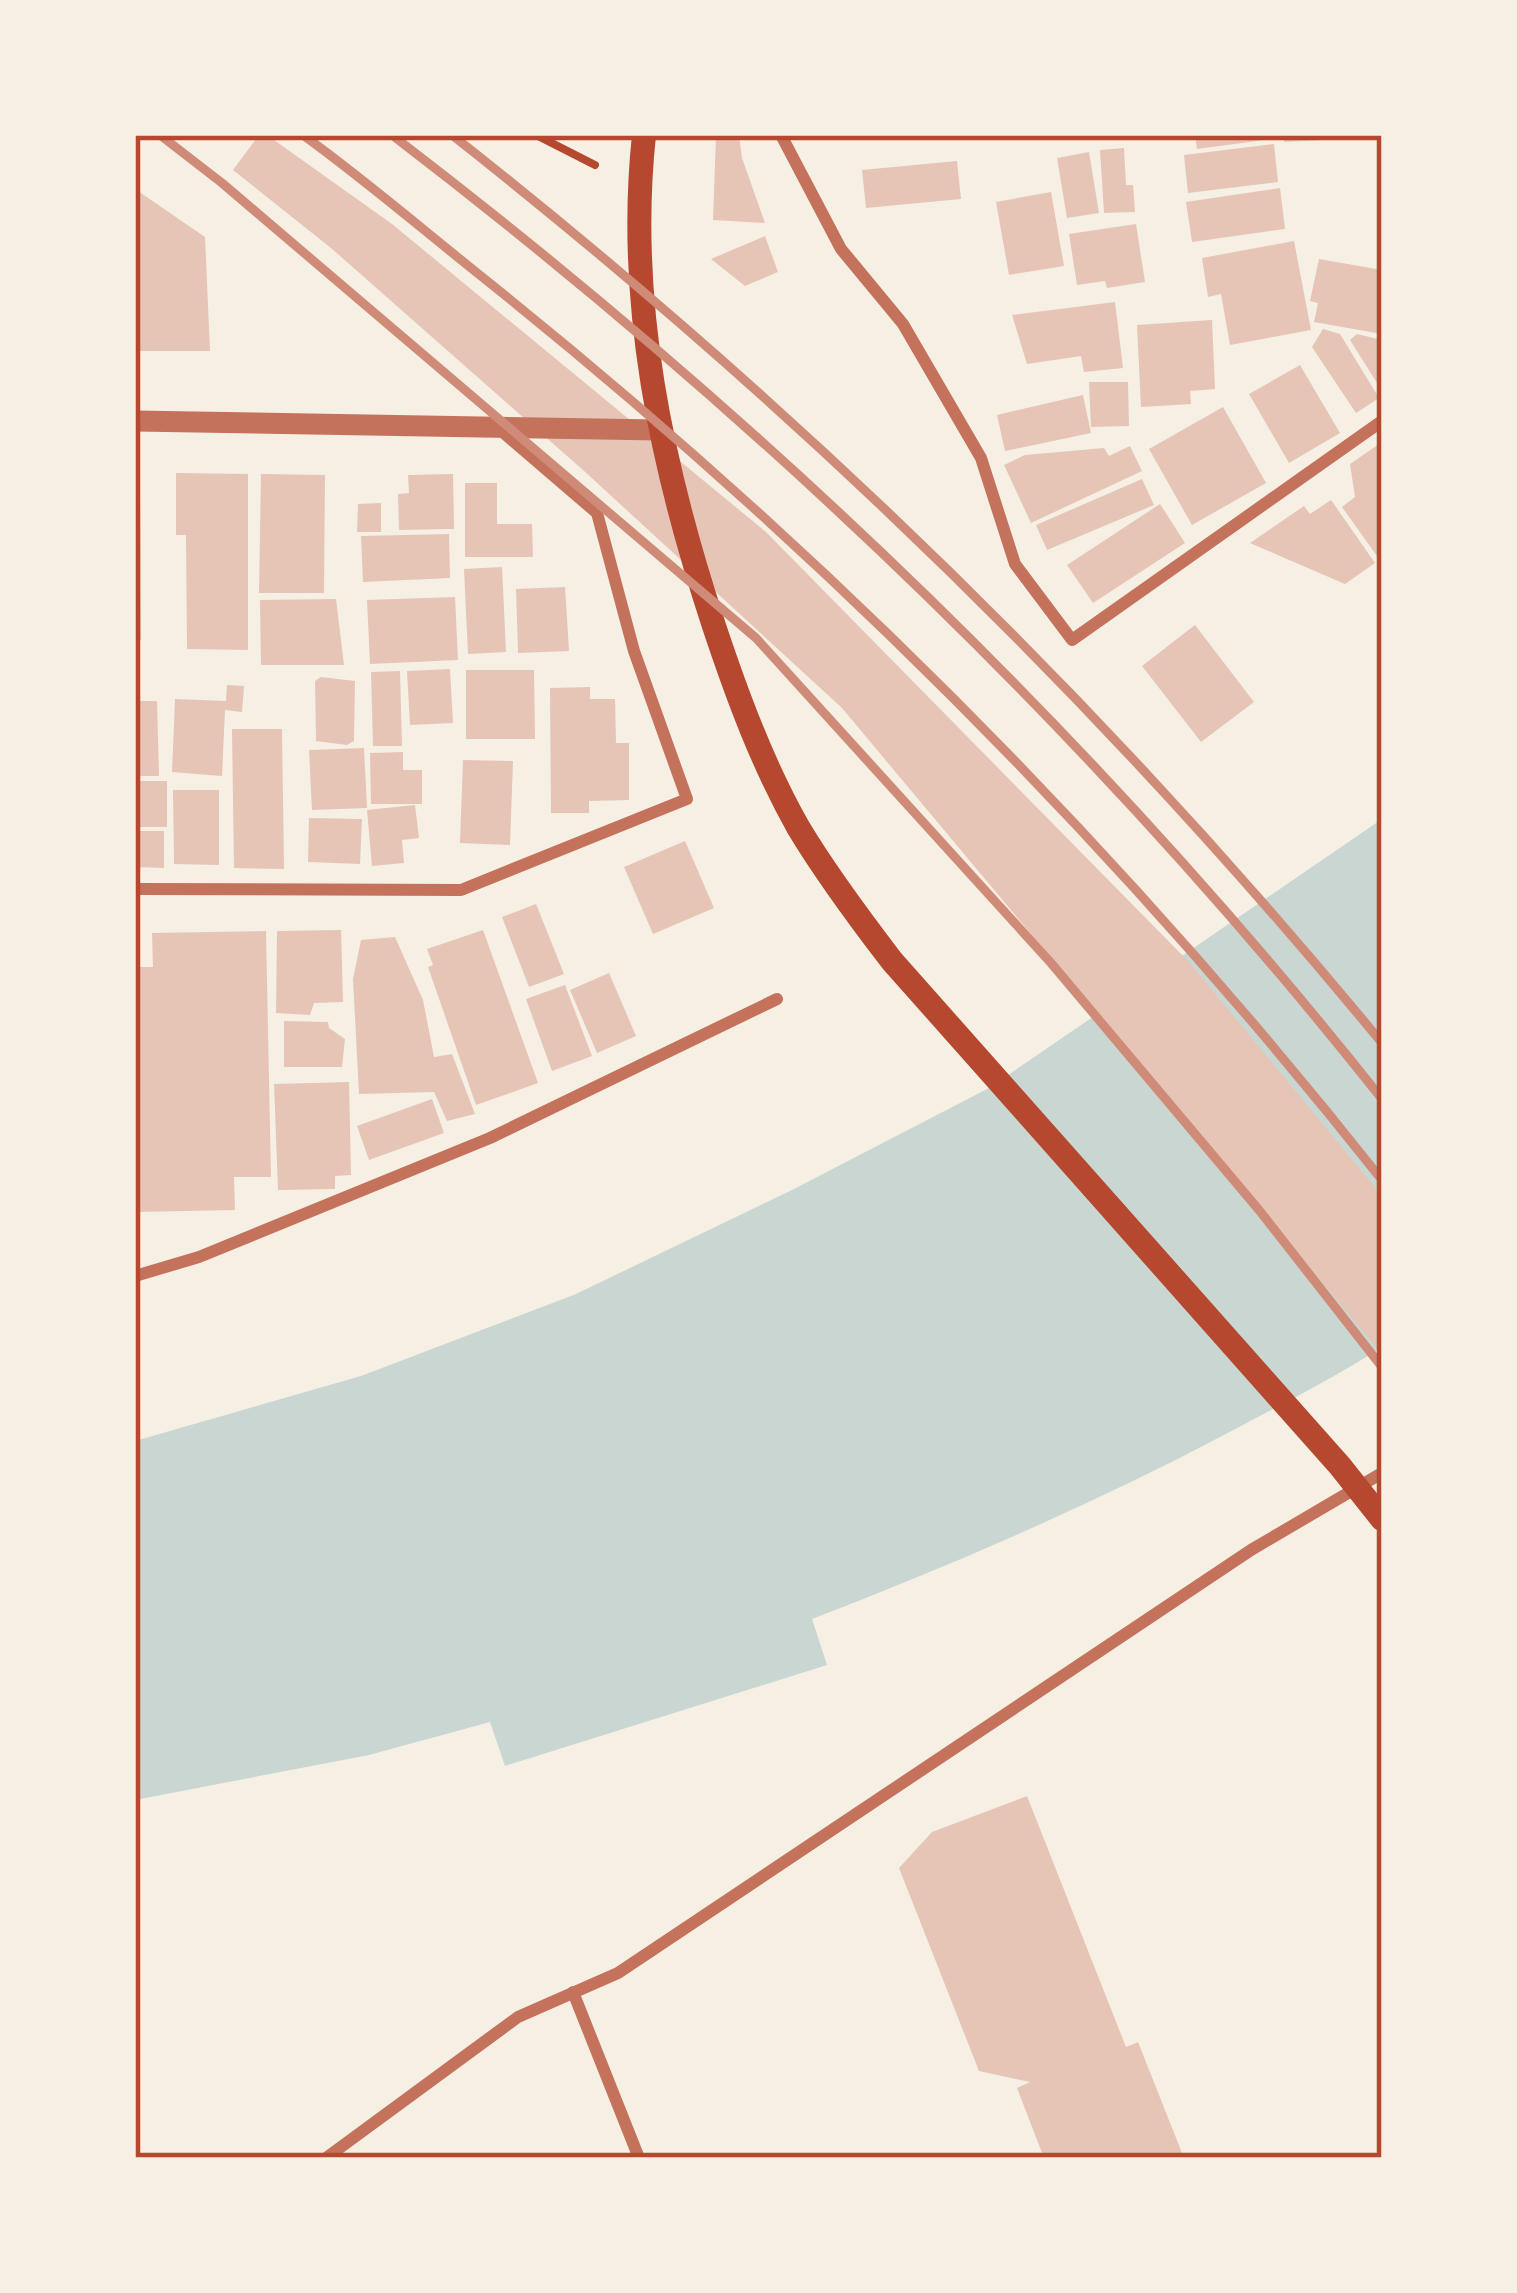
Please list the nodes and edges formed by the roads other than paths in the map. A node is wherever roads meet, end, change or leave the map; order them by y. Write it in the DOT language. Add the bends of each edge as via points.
graph roads {
  1 [pos="644,135"];
  2 [pos="781,135"];
  3 [pos="135,421"];
  4 [pos="1382,421"];
  5 [pos="496,427"];
  6 [pos="659,430"];
  7 [pos="135,889"];
  8 [pos="777,999"];
  9 [pos="135,1276"];
  10 [pos="1382,1473"];
  11 [pos="1359,1489"];
  12 [pos="1382,1519"];
  13 [pos="573,1992"];
  14 [pos="326,2158"];
  15 [pos="639,2158"];
  1 -- 6 [label="main road" via="639,254"];
  2 -- 4 [label="street" via="841,249 903,324 981,458 1015,564 1072,640"];
  3 -- 5 [label="street"];
  5 -- 6 [label="street"];
  5 -- 7 [label="street" via="598,513 634,651 687,799 461,890"];
  6 -- 11 [label="main road" via="692,561 761,755 843,897"];
  8 -- 9 [label="street" via="490,1138"];
  10 -- 11 [label="street"];
  11 -- 12 [label="main road"];
  11 -- 13 [label="street" via="1251,1550 618,1973"];
  13 -- 14 [label="street" via="518,2017"];
  13 -- 15 [label="street"];
}
